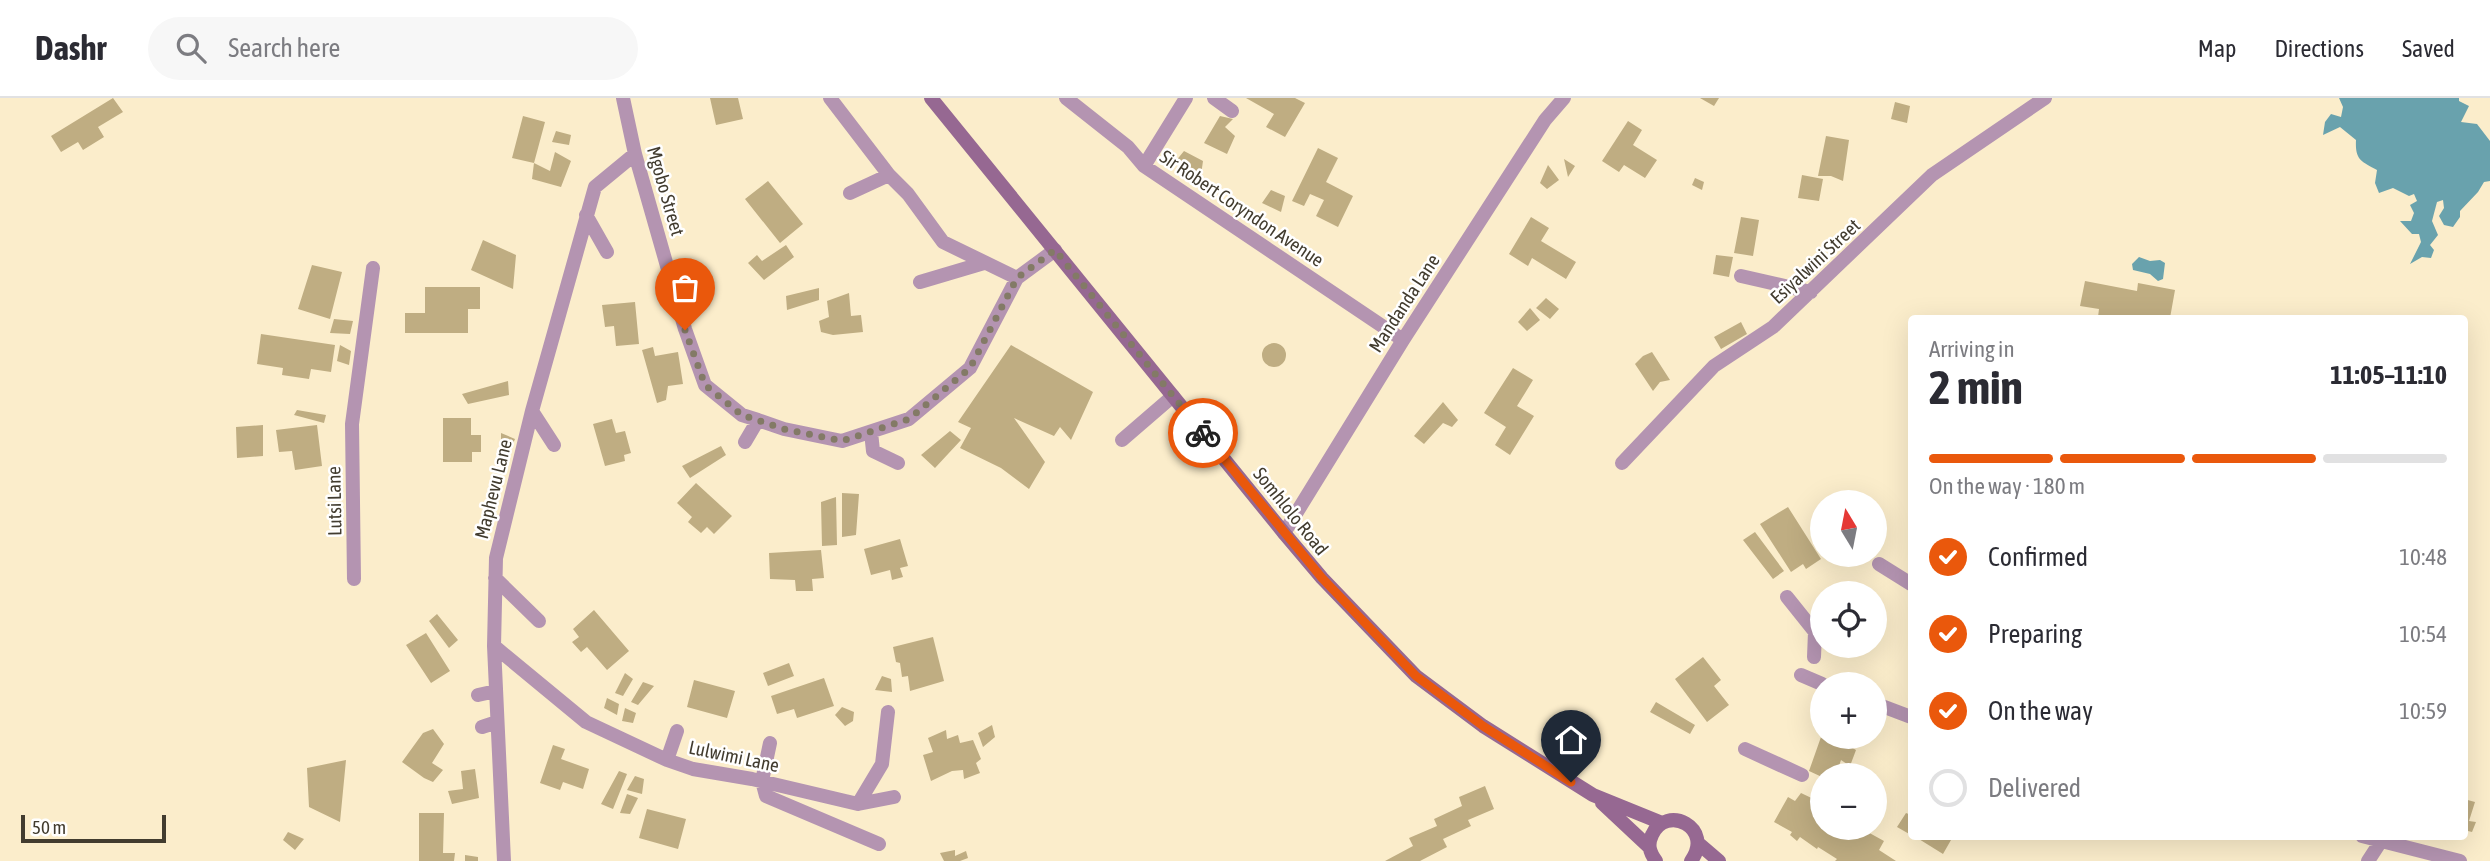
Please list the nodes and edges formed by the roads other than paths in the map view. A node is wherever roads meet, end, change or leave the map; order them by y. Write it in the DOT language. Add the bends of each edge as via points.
graph roads {
  1 [pos="623,98"];
  2 [pos="830,98"];
  3 [pos="931,98"];
  4 [pos="1066,98"];
  5 [pos="1186,98"];
  6 [pos="1214,98"];
  7 [pos="1564,98"];
  8 [pos="2045,98"];
  9 [pos="1232,111"];
  10 [pos="635,154"];
  11 [pos="1144,166"];
  12 [pos="889,175"];
  13 [pos="850,193"];
  14 [pos="586,215"];
  15 [pos="1055,250"];
  16 [pos="607,252"];
  17 [pos="984,263"];
  18 [pos="373,268"];
  19 [pos="1741,276"];
  20 [pos="1017,278"];
  21 [pos="920,282"];
  22 [pos="1811,292"];
  23 [pos="1403,340"];
  24 [pos="1173,396"];
  25 [pos="532,411"];
  26 [pos="758,420"];
  27 [pos="871,432"];
  28 [pos="1122,440"];
  29 [pos="745,442"];
  30 [pos="554,445"];
  31 [pos="898,463"];
  32 [pos="1622,463"];
  33 [pos="1284,533"];
  34 [pos="1884,567"];
  35 [pos="495,578"];
  36 [pos="354,579"];
  37 [pos="1908,582"];
  38 [pos="1787,597"];
  39 [pos="539,621"];
  40 [pos="1810,626"];
  41 [pos="494,646"];
  42 [pos="1801,675"];
  43 [pos="1810,679"];
  44 [pos="496,691"];
  45 [pos="478,695"];
  46 [pos="1887,708"];
  47 [pos="888,712"];
  48 [pos="1908,716"];
  49 [pos="498,722"];
  50 [pos="482,727"];
  51 [pos="677,731"];
  52 [pos="770,743"];
  53 [pos="1745,749"];
  54 [pos="667,760"];
  55 [pos="1802,775"];
  56 [pos="762,781"];
  57 [pos="1593,795"];
  58 [pos="894,797"];
  59 [pos="858,804"];
  60 [pos="1662,823"];
  61 [pos="2377,840"];
  62 [pos="2381,841"];
  63 [pos="1698,843"];
  64 [pos="879,844"];
  65 [pos="1649,847"];
  66 [pos="508,859"];
  67 [pos="1656,861"];
  68 [pos="1691,861"];
  69 [pos="1719,861"];
  70 [pos="2368,861"];
  71 [pos="2460,861"];
  1 -- 10 [label="street, Mgobo Street"];
  2 -- 12 [label="street"];
  3 -- 15 [label="main road, Somhlolo Road"];
  4 -- 11 [label="street, Sir Robert Coryndon Avenue" via="1128,147"];
  5 -- 11 [label="street"];
  6 -- 9 [label="street"];
  7 -- 23 [label="street, Mandanda Lane" via="1545,120"];
  8 -- 22 [label="street, Esiyalwini Street" via="1932,175"];
  10 -- 14 [label="street, Maphevu Lane" via="595,187"];
  10 -- 26 [label="street, Mgobo Street" via="705,385 742,415"];
  11 -- 23 [label="street, Sir Robert Coryndon Avenue"];
  12 -- 13 [label="street"];
  12 -- 17 [label="street" via="943,242"];
  14 -- 16 [label="street"];
  14 -- 25 [label="street, Maphevu Lane"];
  15 -- 20 [label="street, Mgobo Street"];
  15 -- 24 [label="main road, Somhlolo Road"];
  17 -- 20 [label="street"];
  17 -- 21 [label="street"];
  18 -- 36 [label="street, Lutsi Lane" via="352,424"];
  19 -- 22 [label="street"];
  20 -- 27 [label="street, Mgobo Street" via="970,368 909,419"];
  22 -- 32 [label="street, Esiyalwini Street" via="1773,327 1714,366"];
  23 -- 33 [label="street, Mandanda Lane"];
  24 -- 28 [label="street"];
  24 -- 33 [label="main road, Somhlolo Road"];
  25 -- 30 [label="street"];
  25 -- 35 [label="street, Maphevu Lane"];
  26 -- 27 [label="street, Mgobo Street" via="842,441"];
  26 -- 29 [label="street"];
  27 -- 31 [label="street" via="873,451"];
  33 -- 57 [label="main road, Somhlolo Road" via="1416,676 1483,726"];
  34 -- 37 [label="street"];
  35 -- 39 [label="street"];
  35 -- 41 [label="street, Maphevu Lane"];
  38 -- 40 [label="street"];
  41 -- 44 [label="street, Maphevu Lane"];
  41 -- 54 [label="street, Lulwimi Lane" via="586,722"];
  42 -- 43 [label="street"];
  44 -- 45 [label="street"];
  44 -- 49 [label="street, Maphevu Lane"];
  46 -- 48 [label="street"];
  47 -- 59 [label="street" via="882,765"];
  49 -- 50 [label="street"];
  49 -- 66 [label="street, Maphevu Lane"];
  51 -- 54 [label="street"];
  52 -- 56 [label="street"];
  53 -- 55 [label="street"];
  54 -- 56 [label="street, Lulwimi Lane"];
  56 -- 59 [label="street, Lulwimi Lane"];
  56 -- 64 [label="street" via="766,796"];
  57 -- 60 [label="main road, Somhlolo Road"];
  57 -- 65 [label="main road, Somhlolo Road"];
  58 -- 59 [label="street"];
  60 -- 63 [label="main road, Somhlolo Road" via="1675,820 1688,825"];
  60 -- 65 [label="main road" via="1652,833"];
  61 -- 62 [label="street"];
  62 -- 70 [label="street"];
  62 -- 71 [label="street"];
  63 -- 68 [label="main road"];
  63 -- 69 [label="main road, Somhlolo Road"];
  65 -- 67 [label="main road, Somhlolo Road"];
}
